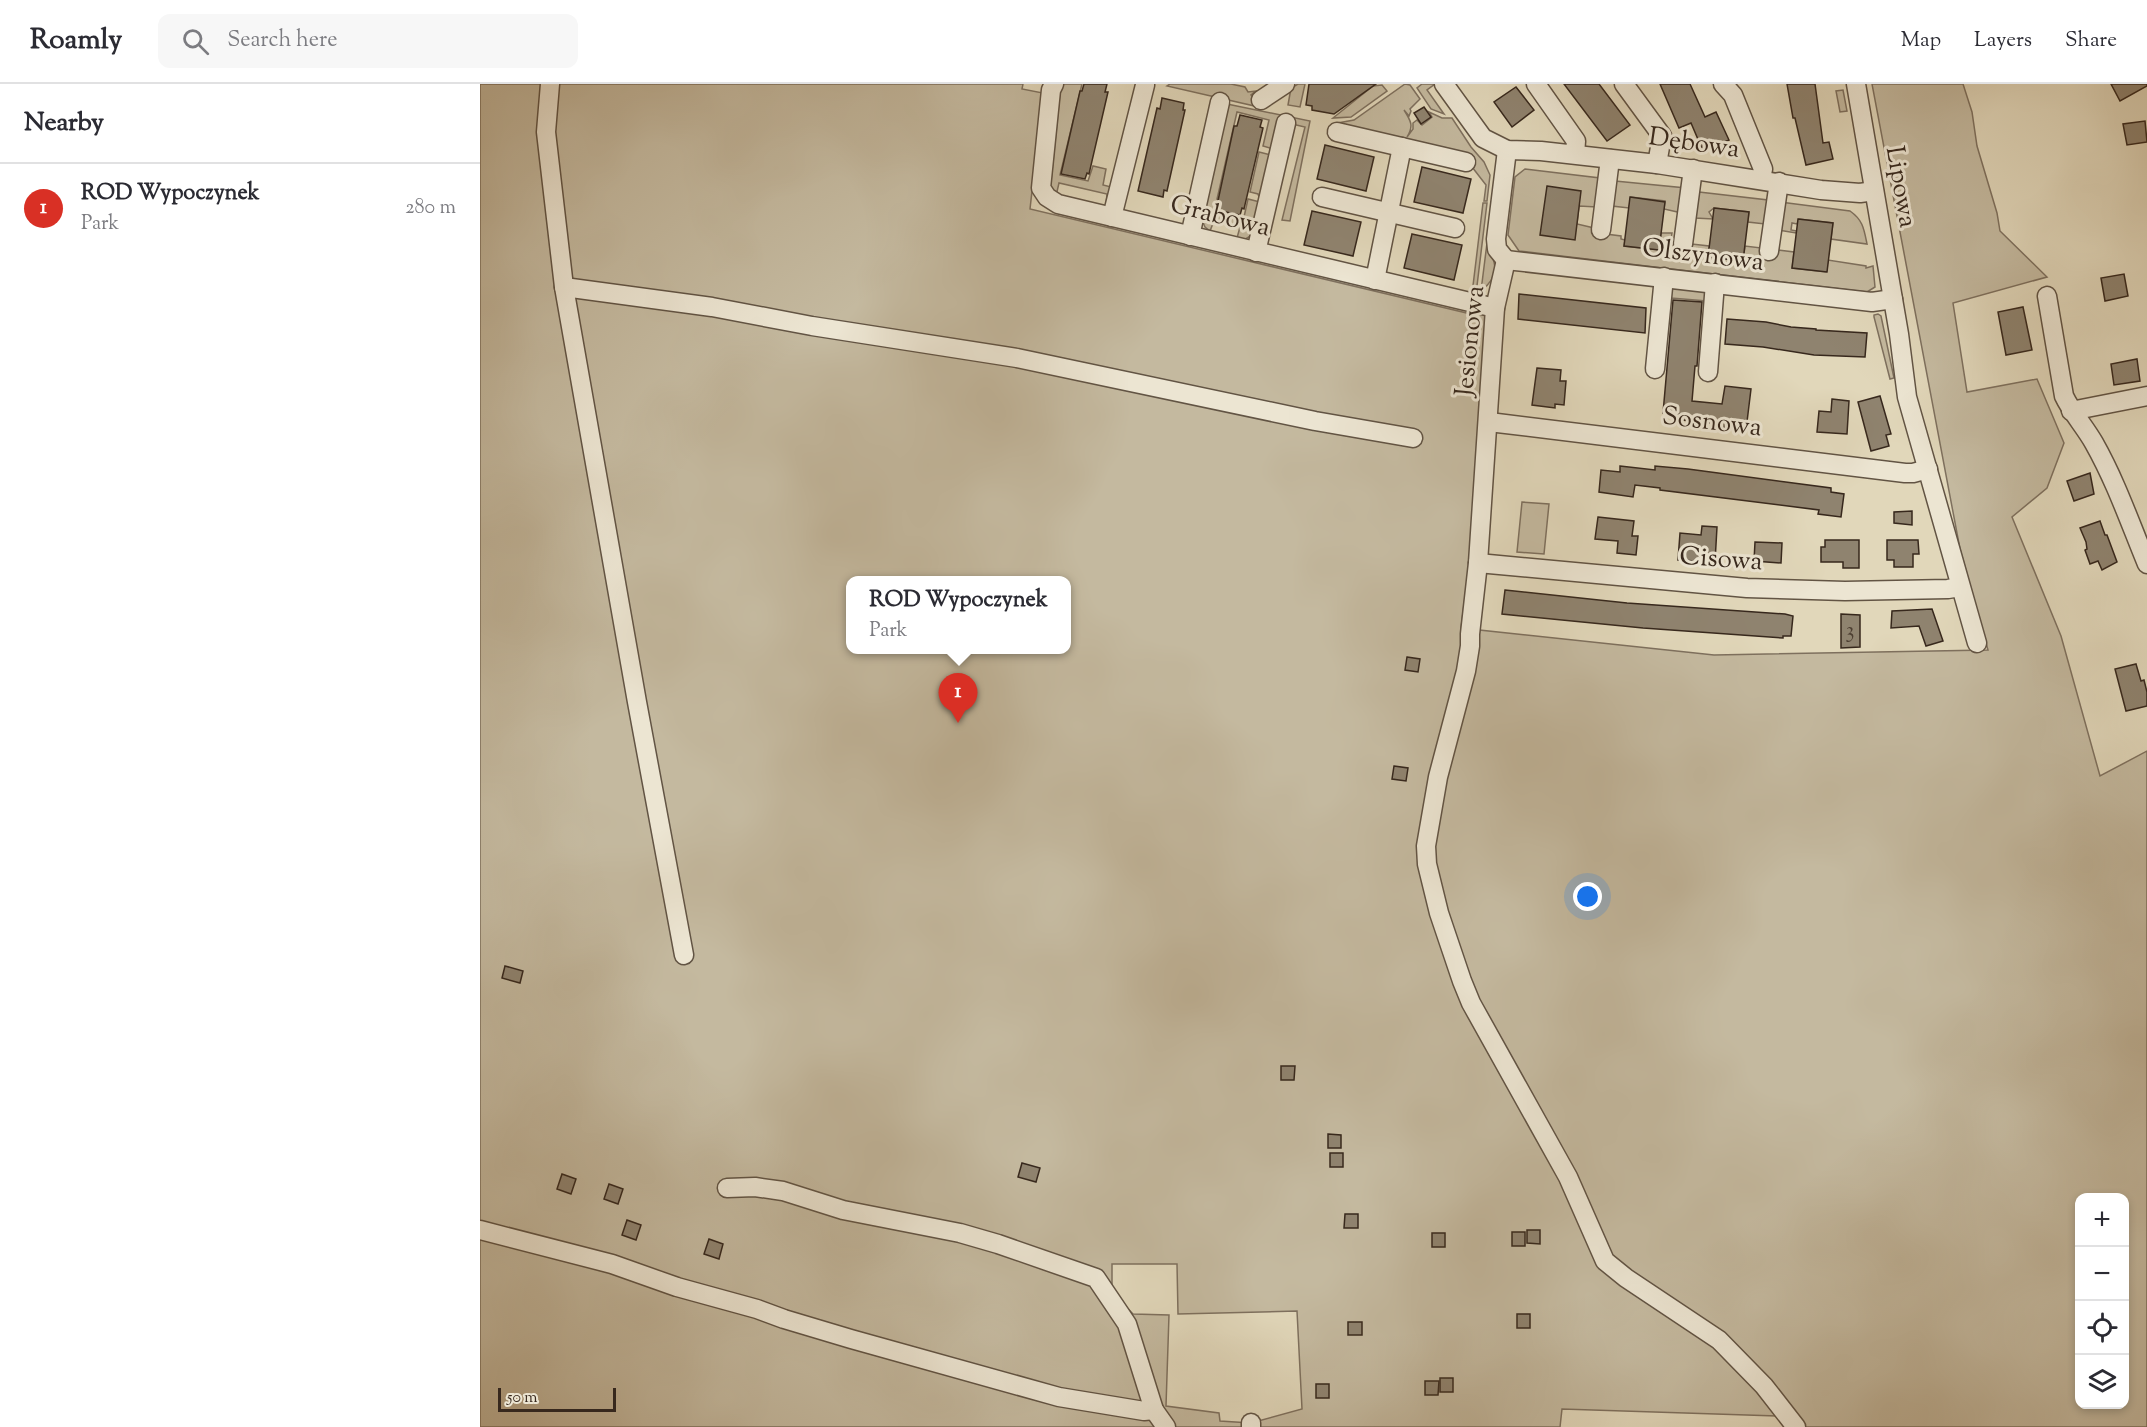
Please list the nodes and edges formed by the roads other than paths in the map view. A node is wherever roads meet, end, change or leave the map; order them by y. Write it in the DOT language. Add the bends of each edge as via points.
graph roads {
  1 [pos="550,84"];
  2 [pos="1054,84"];
  3 [pos="1285,84"];
  4 [pos="1444,84"];
  5 [pos="1536,84"];
  6 [pos="1624,84"];
  7 [pos="1723,84"];
  8 [pos="1856,84"];
  9 [pos="1145,85"];
  10 [pos="1261,100"];
  11 [pos="1220,102"];
  12 [pos="1286,123"];
  13 [pos="1337,132"];
  14 [pos="1402,147"];
  15 [pos="1507,150"];
  16 [pos="1575,154"];
  17 [pos="1610,159"];
  18 [pos="1466,162"];
  19 [pos="1657,164"];
  20 [pos="1693,169"];
  21 [pos="1770,181"];
  22 [pos="1874,191"];
  23 [pos="1322,197"];
  24 [pos="1389,213"];
  25 [pos="1112,217"];
  26 [pos="1455,228"];
  27 [pos="1601,230"];
  28 [pos="1190,236"];
  29 [pos="1683,244"];
  30 [pos="1769,251"];
  31 [pos="1256,252"];
  32 [pos="1506,260"];
  33 [pos="1664,277"];
  34 [pos="1375,280"];
  35 [pos="1715,283"];
  36 [pos="564,288"];
  37 [pos="2047,296"];
  38 [pos="1893,298"];
  39 [pos="1496,308"];
  40 [pos="1655,369"];
  41 [pos="1708,372"];
  42 [pos="2147,396"];
  43 [pos="2071,411"];
  44 [pos="1489,422"];
  45 [pos="1413,438"];
  46 [pos="1928,469"];
  47 [pos="1478,563"];
  48 [pos="2147,564"];
  49 [pos="1960,587"];
  50 [pos="1977,643"];
  51 [pos="684,955"];
  52 [pos="727,1188"];
  53 [pos="480,1230"];
  54 [pos="1154,1410"];
  55 [pos="1166,1427"];
  56 [pos="1796,1427"];
  1 -- 36 [label="street" via="546,132"];
  2 -- 25 [label="street, Grabowa" via="1041,188 1058,204"];
  3 -- 10 [label="street"];
  4 -- 15 [label="street" via="1483,138"];
  5 -- 16 [label="street" via="1575,141"];
  6 -- 19 [label="street" via="1662,136"];
  7 -- 21 [label="street" via="1733,95"];
  8 -- 22 [label="street, Lipowa"];
  9 -- 25 [label="street"];
  11 -- 28 [label="street"];
  12 -- 31 [label="street"];
  13 -- 14 [label="street"];
  14 -- 18 [label="street"];
  14 -- 24 [label="street"];
  15 -- 16 [label="street, Dębowa"];
  15 -- 32 [label="street, Jesionowa" via="1496,239 1497,249"];
  16 -- 17 [label="street, Dębowa"];
  17 -- 19 [label="street, Dębowa"];
  17 -- 27 [label="street"];
  19 -- 20 [label="street, Dębowa"];
  20 -- 21 [label="street, Dębowa"];
  20 -- 29 [label="street"];
  21 -- 22 [label="street, Dębowa" via="1821,190"];
  21 -- 30 [label="street"];
  22 -- 38 [label="street, Lipowa"];
  23 -- 24 [label="street"];
  24 -- 26 [label="street"];
  24 -- 34 [label="street"];
  25 -- 28 [label="street, Grabowa"];
  28 -- 31 [label="street, Grabowa"];
  31 -- 34 [label="street, Grabowa"];
  32 -- 33 [label="street, Olszynowa"];
  32 -- 39 [label="street, Jesionowa"];
  33 -- 35 [label="street, Olszynowa"];
  33 -- 40 [label="street"];
  34 -- 39 [label="street, Grabowa"];
  35 -- 38 [label="street, Olszynowa" via="1872,302"];
  35 -- 41 [label="street"];
  36 -- 45 [label="street" via="712,307 1017,358"];
  36 -- 51 [label="street"];
  37 -- 43 [label="street" via="2064,396"];
  38 -- 46 [label="street, Lipowa" via="1907,397"];
  39 -- 44 [label="street, Jesionowa"];
  42 -- 43 [label="street"];
  43 -- 48 [label="street" via="2094,442"];
  44 -- 46 [label="street, Sosnowa" via="1905,473"];
  44 -- 47 [label="street, Jesionowa"];
  46 -- 49 [label="street, Lipowa"];
  47 -- 49 [label="street, Cisowa" via="1758,589"];
  47 -- 56 [label="street, Jesionowa" via="1466,670 1438,777 1426,846 1439,913 1462,981 1568,1177 1605,1261 1719,1340 1764,1386"];
  49 -- 50 [label="street, Lipowa"];
  52 -- 54 [label="street" via="783,1191 843,1210 960,1233 1096,1278 1127,1324"];
  53 -- 54 [label="street" via="612,1264 677,1287 1059,1397"];
  54 -- 55 [label="street"];
}
